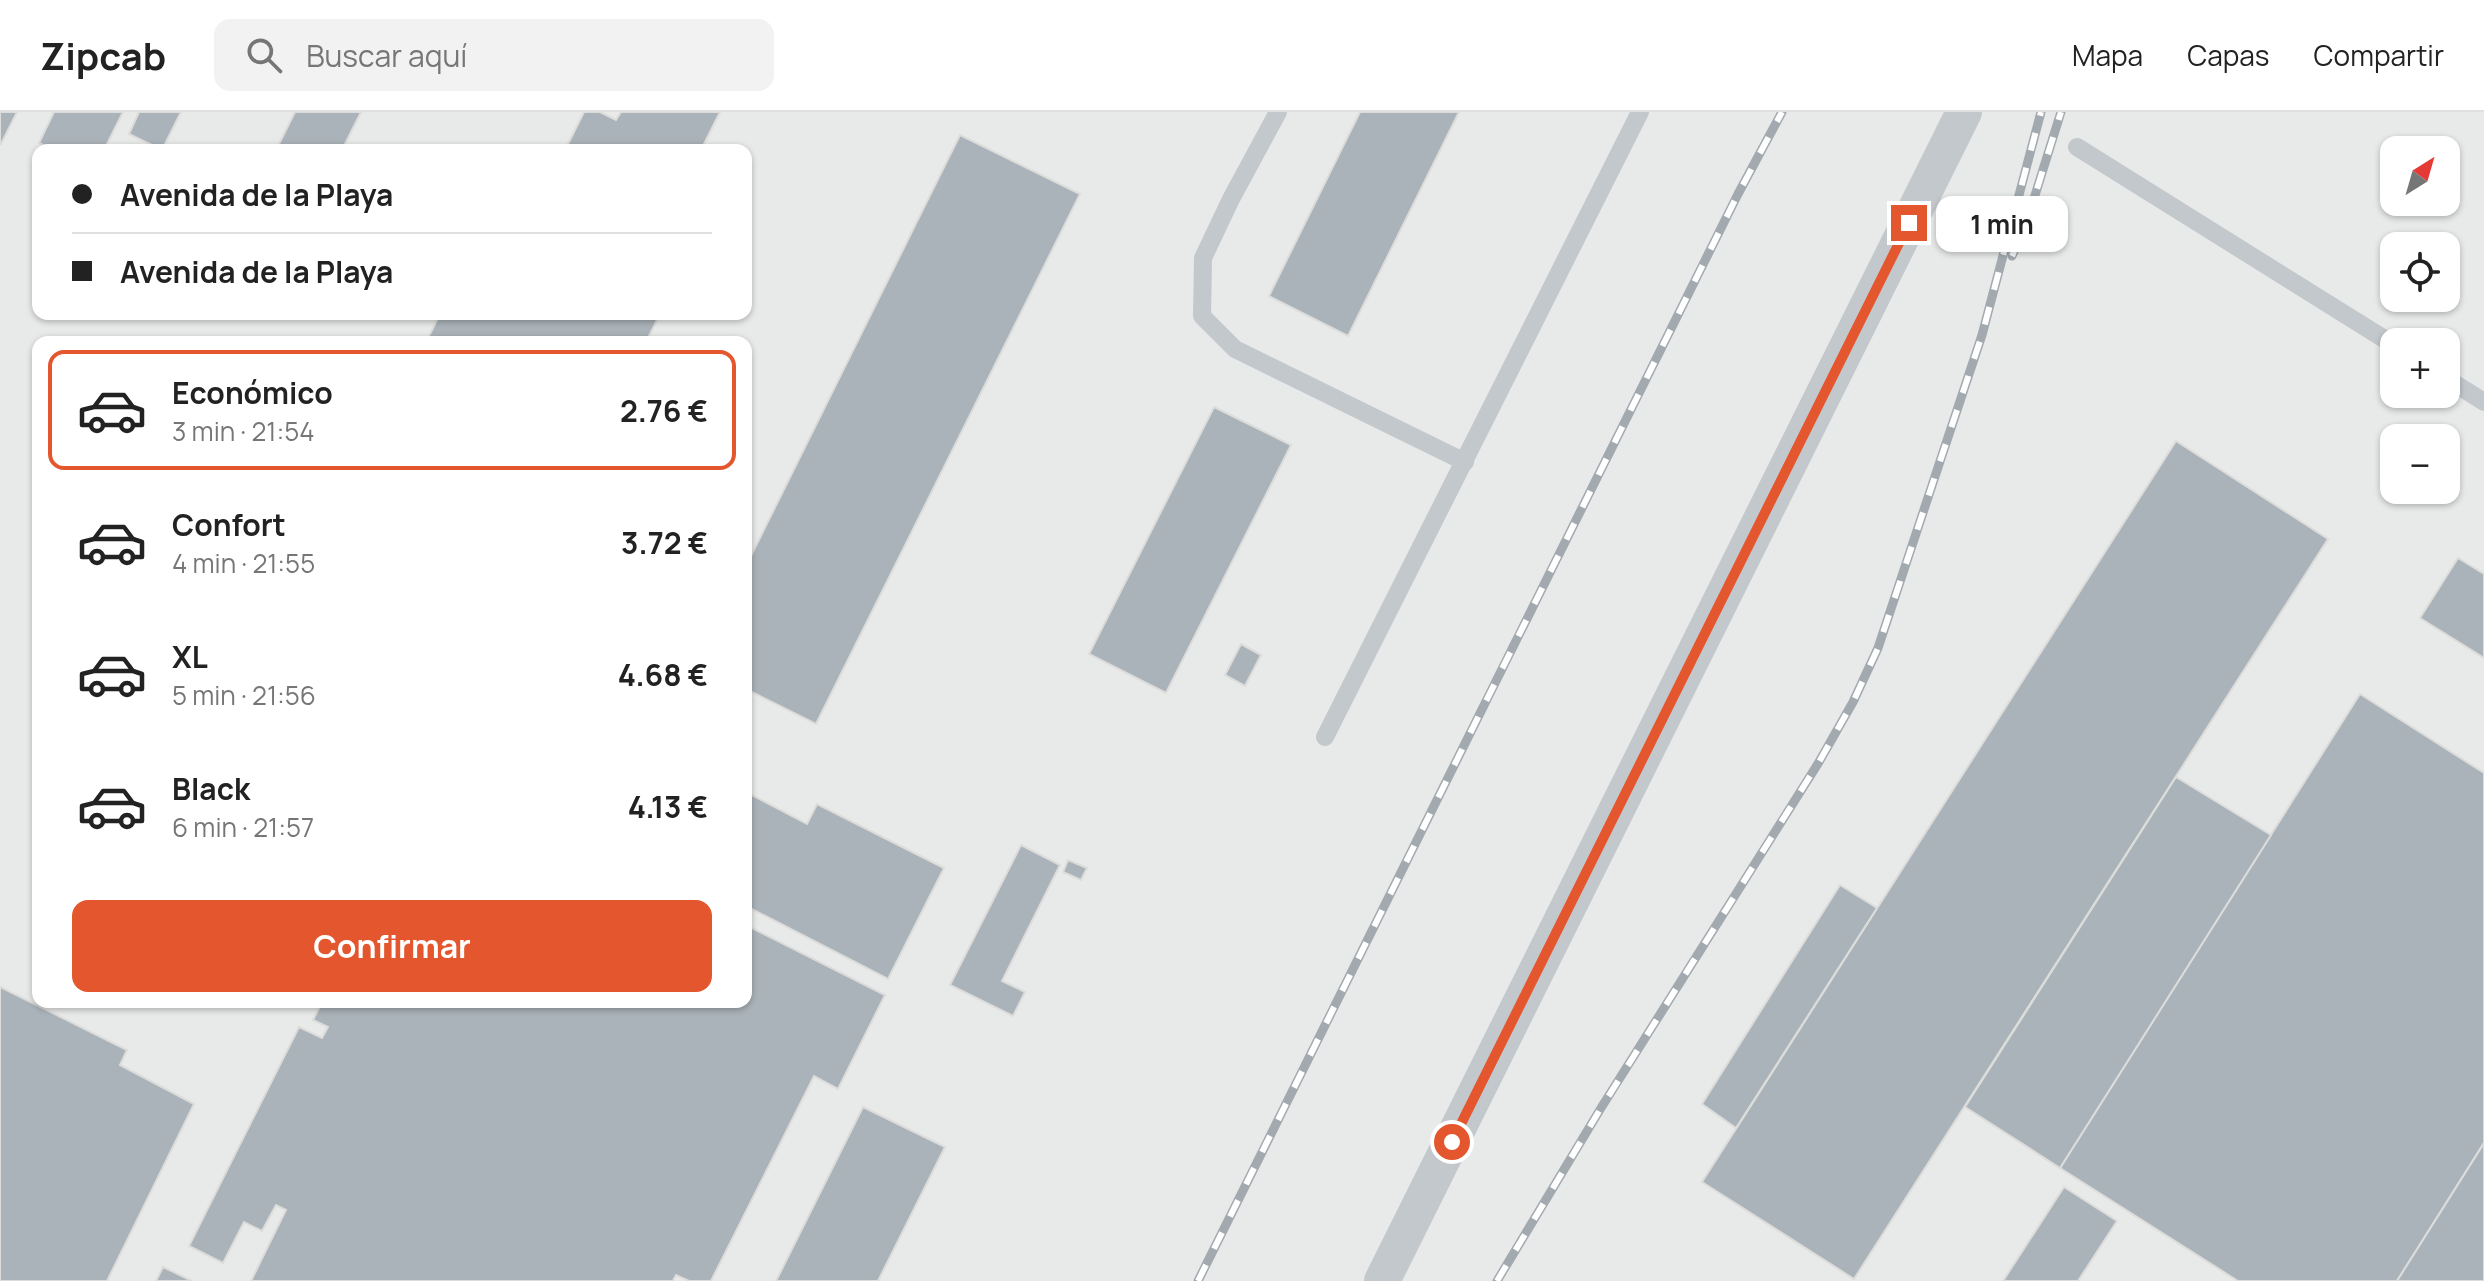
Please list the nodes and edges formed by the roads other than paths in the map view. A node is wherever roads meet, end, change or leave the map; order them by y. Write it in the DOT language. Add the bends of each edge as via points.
graph roads {
  1 [pos="1278,112"];
  2 [pos="1640,112"];
  3 [pos="1964,112"];
  4 [pos="2077,147"];
  5 [pos="2380,336"];
  6 [pos="2460,387"];
  7 [pos="2484,402"];
  8 [pos="1465,462"];
  9 [pos="1325,737"];
  10 [pos="1382,1281"];
  1 -- 8 [label="lane" via="1203,258 1202,316 1235,349"];
  2 -- 8 [label="lane"];
  3 -- 10 [label="street"];
  4 -- 5 [label="lane"];
  6 -- 7 [label="lane"];
  8 -- 9 [label="lane"];
}
